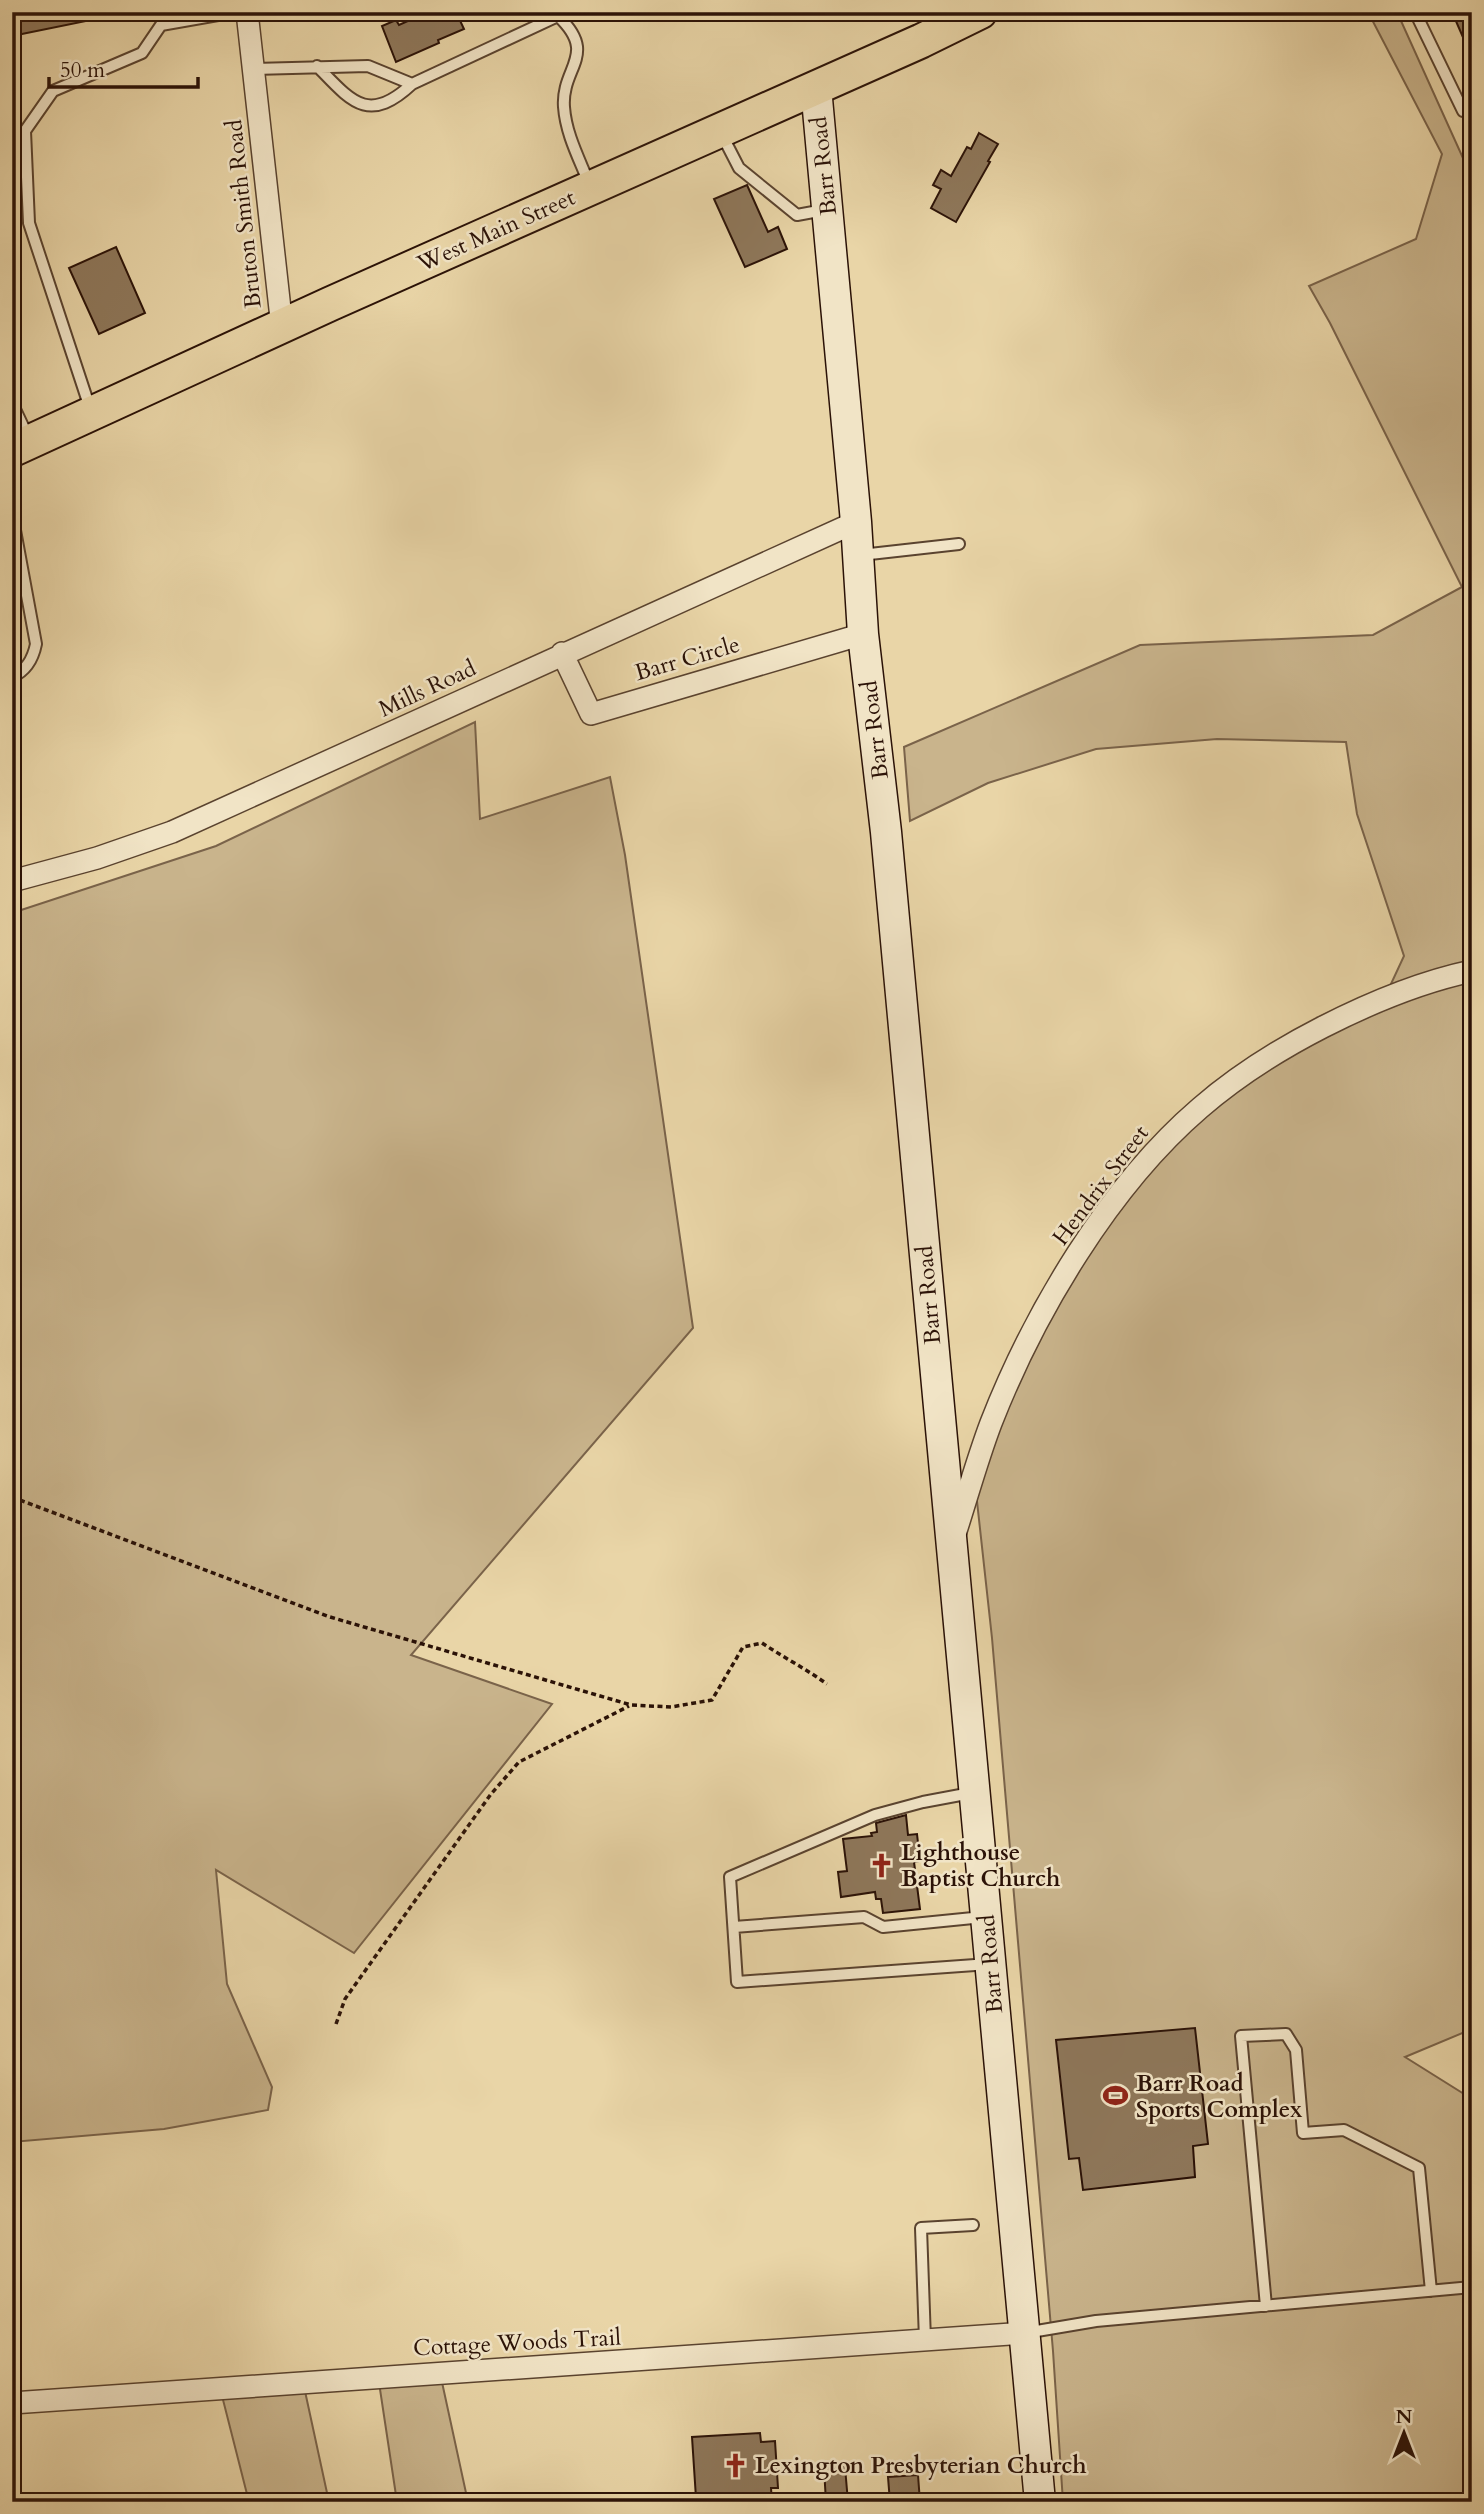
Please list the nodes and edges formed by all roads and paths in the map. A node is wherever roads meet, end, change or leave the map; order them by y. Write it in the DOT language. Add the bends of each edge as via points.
graph roads {
  1 [pos="235,12"];
  2 [pos="247,12"];
  3 [pos="980,12"];
  4 [pos="1415,12"];
  5 [pos="317,66"];
  6 [pos="254,69"];
  7 [pos="412,84"];
  8 [pos="816,88"];
  9 [pos="1472,112"];
  10 [pos="720,130"];
  11 [pos="591,188"];
  12 [pos="828,209"];
  13 [pos="282,327"];
  14 [pos="12,403"];
  15 [pos="92,414"];
  16 [pos="21,446"];
  17 [pos="12,514"];
  18 [pos="856,522"];
  19 [pos="959,544"];
  20 [pos="858,555"];
  21 [pos="863,634"];
  22 [pos="562,653"];
  23 [pos="12,677"];
  24 [pos="12,881"];
  25 [pos="1472,971"];
  26 [pos="12,1497"];
  27 [pos="951,1546"];
  28 [pos="827,1684"];
  29 [pos="631,1705"];
  30 [pos="974,1793"];
  31 [pos="985,1917"];
  32 [pos="734,1927"];
  33 [pos="990,1964"];
  34 [pos="336,2024"];
  35 [pos="973,2225"];
  36 [pos="1472,2287"];
  37 [pos="1431,2291"];
  38 [pos="1266,2306"];
  39 [pos="1025,2333"];
  40 [pos="925,2340"];
  41 [pos="12,2403"];
  42 [pos="1040,2502"];
  1 -- 15 [label="lane" via="161,25 142,53 53,91 25,131 29,223"];
  2 -- 6 [label="street, Bruton Smith Road"];
  3 -- 8 [label="main road, West Main Street"];
  4 -- 9 [label="lane" via="1463,111"];
  5 -- 6 [label="lane"];
  5 -- 7 [label="lane" via="368,66"];
  5 -- 7 [label="lane" via="345,94 364,105 388,104"];
  6 -- 13 [label="street, Bruton Smith Road"];
  7 -- 11 [label="lane" via="558,16 575,36 577,46 564,103 569,136"];
  8 -- 10 [label="main road, West Main Street"];
  8 -- 12 [label="street, Barr Road"];
  10 -- 11 [label="main road, West Main Street"];
  10 -- 12 [label="lane" via="739,168 797,215"];
  11 -- 13 [label="main road, West Main Street"];
  12 -- 18 [label="street, Barr Road"];
  13 -- 15 [label="main road, West Main Street"];
  14 -- 16 [label="lane"];
  15 -- 16 [label="main road, West Main Street"];
  17 -- 23 [label="lane" via="36,645 33,658"];
  18 -- 20 [label="street, Barr Road"];
  18 -- 22 [label="street, Mills Road"];
  19 -- 20 [label="lane"];
  20 -- 21 [label="street, Barr Road"];
  21 -- 22 [label="street, Barr Circle" via="591,714"];
  21 -- 27 [label="street, Barr Road" via="886,832"];
  22 -- 24 [label="street, Mills Road" via="172,832"];
  25 -- 27 [label="street, Hendrix Street" via="1401,992 1298,1040 1249,1070 1159,1147 1088,1240 1047,1304 990,1425"];
  26 -- 29 [label="path" via="330,1617"];
  27 -- 30 [label="street, Barr Road"];
  28 -- 29 [label="path" via="762,1643 743,1647 712,1700 671,1707"];
  29 -- 34 [label="path" via="519,1762 491,1794 345,1999"];
  30 -- 31 [label="street, Barr Road"];
  30 -- 32 [label="lane" via="875,1815 730,1877"];
  31 -- 32 [label="lane" via="883,1927 864,1917"];
  31 -- 33 [label="street, Barr Road"];
  32 -- 33 [label="lane" via="737,1982"];
  33 -- 39 [label="street, Barr Road"];
  35 -- 40 [label="lane" via="921,2228"];
  36 -- 37 [label="lane"];
  37 -- 38 [label="lane"];
  37 -- 38 [label="lane" via="1419,2168 1344,2130 1303,2133 1296,2050 1286,2034 1241,2036"];
  38 -- 39 [label="lane" via="1096,2321"];
  39 -- 40 [label="street, Cottage Woods Trail"];
  39 -- 42 [label="street, Barr Road"];
  40 -- 41 [label="street, Cottage Woods Trail"];
}
